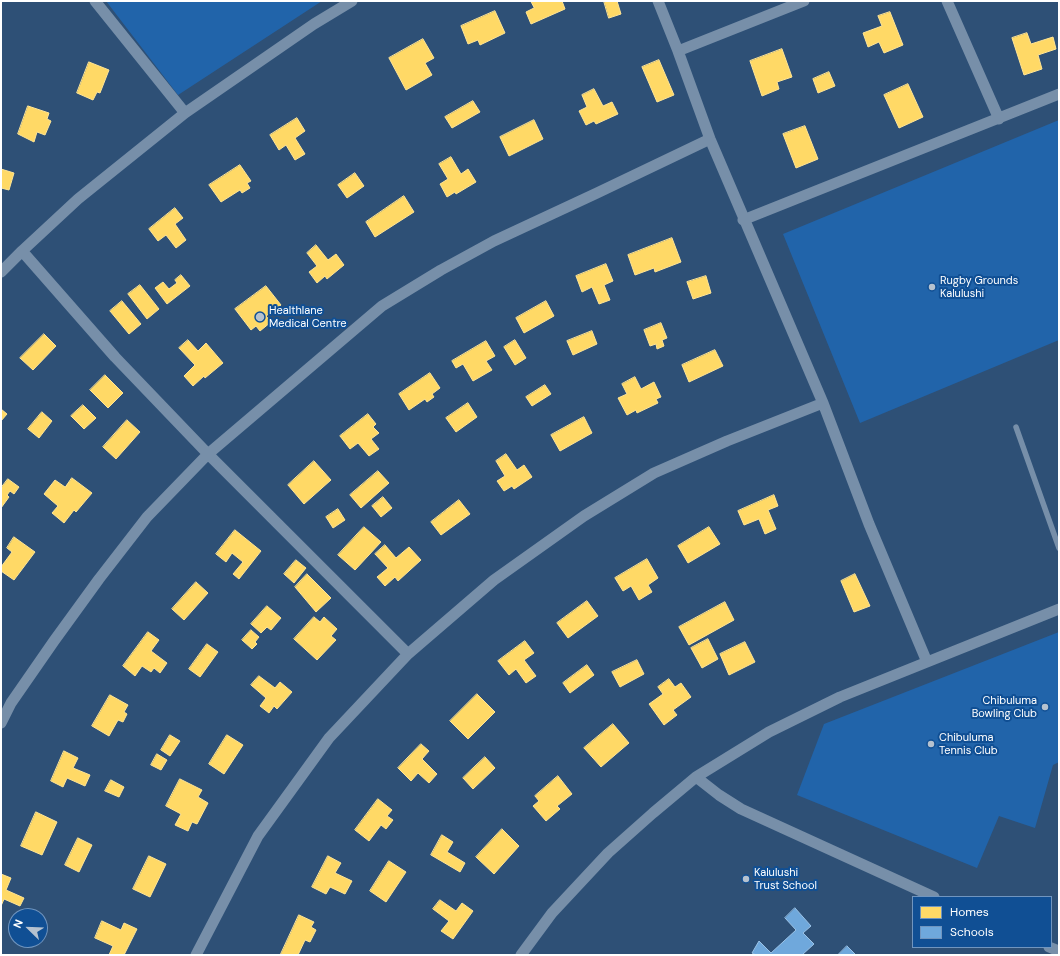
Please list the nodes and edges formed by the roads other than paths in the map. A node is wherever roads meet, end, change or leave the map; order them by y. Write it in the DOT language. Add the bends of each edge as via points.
graph roads {
  1 [pos="95,1"];
  2 [pos="352,1"];
  3 [pos="658,1"];
  4 [pos="804,1"];
  5 [pos="947,1"];
  6 [pos="678,51"];
  7 [pos="1059,94"];
  8 [pos="185,113"];
  9 [pos="999,119"];
  10 [pos="710,140"];
  11 [pos="743,220"];
  12 [pos="22,251"];
  13 [pos="1,272"];
  14 [pos="823,404"];
  15 [pos="1016,427"];
  16 [pos="208,454"];
  17 [pos="1059,548"];
  18 [pos="1059,609"];
  19 [pos="408,654"];
  20 [pos="927,662"];
  21 [pos="1,723"];
  22 [pos="696,777"];
  23 [pos="932,896"];
  24 [pos="196,955"];
  25 [pos="521,955"];
  1 -- 8 [label="street"];
  2 -- 8 [label="street" via="314,24"];
  3 -- 6 [label="street"];
  4 -- 6 [label="street"];
  5 -- 9 [label="street"];
  6 -- 10 [label="street"];
  7 -- 9 [label="street"];
  8 -- 12 [label="street" via="78,199"];
  9 -- 11 [label="street"];
  10 -- 11 [label="street"];
  10 -- 16 [label="street" via="494,240 382,306"];
  11 -- 14 [label="street"];
  12 -- 13 [label="street"];
  12 -- 16 [label="street" via="115,357"];
  14 -- 19 [label="street" via="654,473 584,516 494,580"];
  14 -- 20 [label="street" via="869,524"];
  15 -- 17 [label="lane"];
  16 -- 19 [label="street"];
  16 -- 21 [label="street" via="147,517 99,578 11,703"];
  18 -- 20 [label="street"];
  19 -- 24 [label="street" via="329,738 258,836"];
  20 -- 22 [label="street" via="840,697 769,732"];
  22 -- 23 [label="street" via="741,809"];
  22 -- 25 [label="street" via="608,853 552,913"];
}
